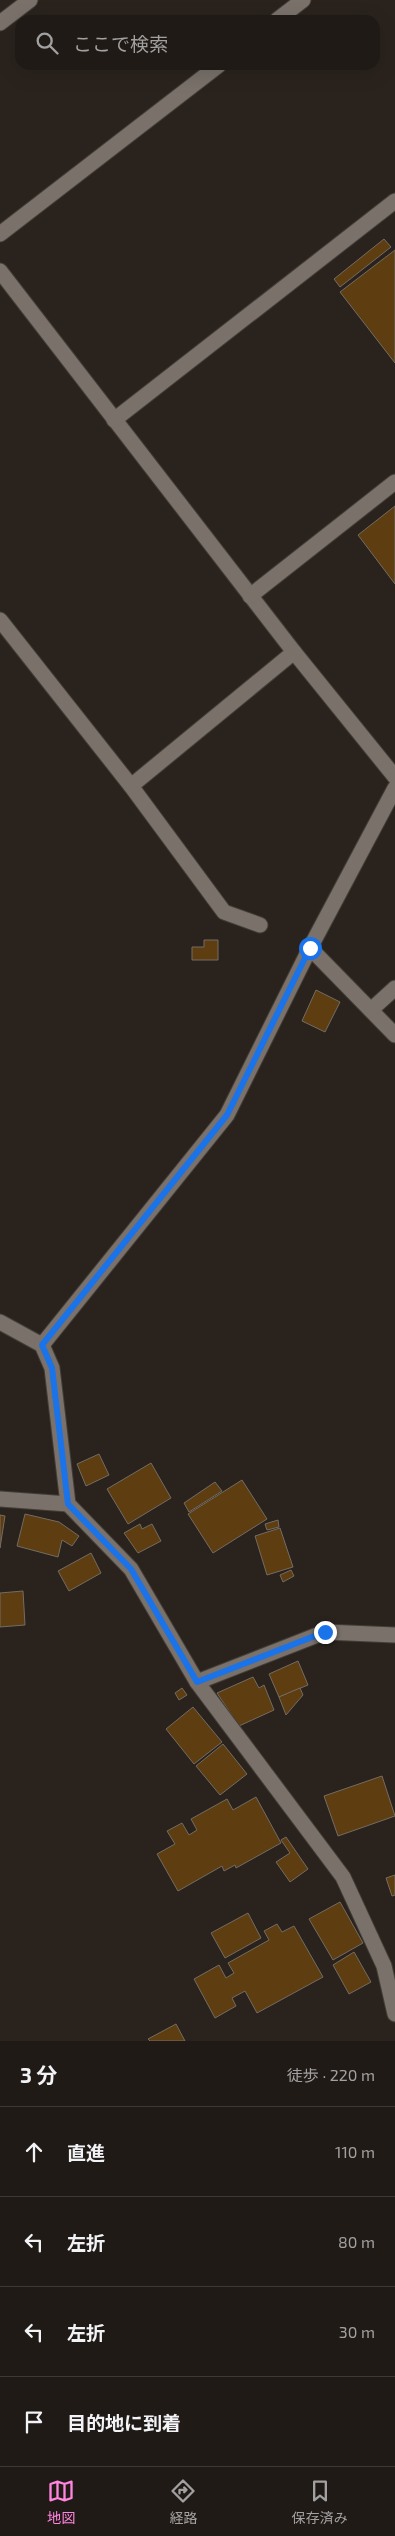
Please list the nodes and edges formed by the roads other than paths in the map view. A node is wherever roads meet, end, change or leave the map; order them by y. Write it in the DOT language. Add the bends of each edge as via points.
graph roads {
  1 [pos="30,0"];
  2 [pos="303,0"];
  3 [pos="284,15"];
  4 [pos="0,23"];
  5 [pos="213,70"];
  6 [pos="395,201"];
  7 [pos="0,234"];
  8 [pos="0,271"];
  9 [pos="114,420"];
  10 [pos="395,482"];
  11 [pos="250,596"];
  12 [pos="0,620"];
  13 [pos="294,652"];
  14 [pos="395,777"];
  15 [pos="131,786"];
  16 [pos="395,788"];
  17 [pos="260,925"];
  18 [pos="310,948"];
  19 [pos="395,988"];
  20 [pos="372,1009"];
  21 [pos="395,1035"];
  22 [pos="0,1322"];
  23 [pos="42,1345"];
  24 [pos="0,1499"];
  25 [pos="68,1504"];
  26 [pos="395,1635"];
  27 [pos="197,1682"];
  28 [pos="395,2014"];
  1 -- 4 [label="street"];
  2 -- 3 [label="street"];
  5 -- 7 [label="street"];
  6 -- 9 [label="street"];
  8 -- 9 [label="street"];
  9 -- 11 [label="street"];
  10 -- 11 [label="street"];
  11 -- 13 [label="street"];
  12 -- 15 [label="street"];
  13 -- 14 [label="street"];
  13 -- 15 [label="street"];
  15 -- 17 [label="street" via="224,912"];
  16 -- 18 [label="street"];
  18 -- 20 [label="street"];
  18 -- 23 [label="street" via="227,1115"];
  19 -- 20 [label="street"];
  20 -- 21 [label="street"];
  22 -- 23 [label="street"];
  23 -- 25 [label="street" via="52,1368"];
  24 -- 25 [label="street"];
  25 -- 27 [label="street" via="131,1569"];
  26 -- 27 [label="street" via="325,1632"];
  27 -- 28 [label="street" via="343,1877 384,1966"];
}
